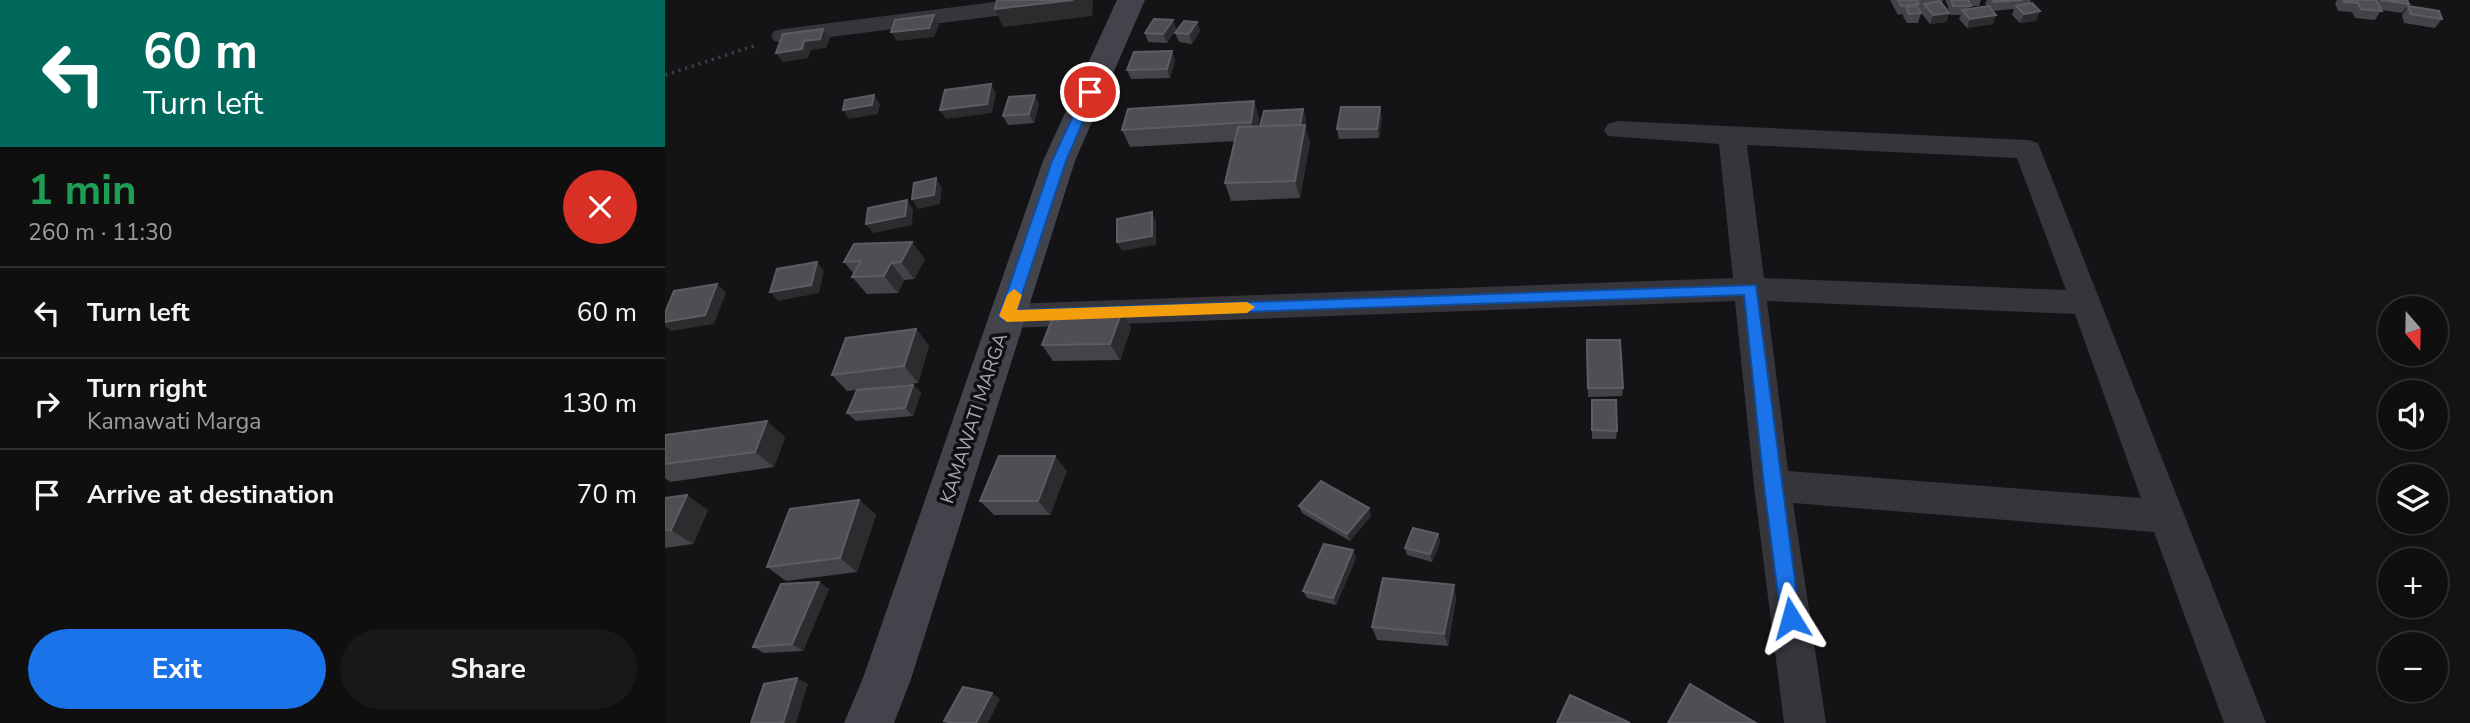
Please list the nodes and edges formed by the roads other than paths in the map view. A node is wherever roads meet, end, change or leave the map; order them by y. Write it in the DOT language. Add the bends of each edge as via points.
graph roads {
  1 [pos="1067,0"];
  2 [pos="1131,0"];
  3 [pos="783,36"];
  4 [pos="1618,130"];
  5 [pos="1732,137"];
  6 [pos="1751,289"];
  7 [pos="2087,303"];
  8 [pos="1007,316"];
  9 [pos="1772,486"];
  10 [pos="2165,516"];
  11 [pos="869,723"];
  12 [pos="1805,723"];
  13 [pos="2245,723"];
  1 -- 3 [label="street"];
  2 -- 8 [label="main road, KAMAWATI MARGA" via="1059,161"];
  4 -- 5 [label="street"];
  5 -- 6 [label="street"];
  5 -- 7 [label="street" via="2028,149"];
  6 -- 7 [label="street"];
  6 -- 8 [label="street"];
  6 -- 9 [label="street"];
  7 -- 10 [label="street"];
  8 -- 11 [label="main road, KAMAWATI MARGA"];
  9 -- 10 [label="street"];
  9 -- 12 [label="street"];
  10 -- 13 [label="street"];
}
